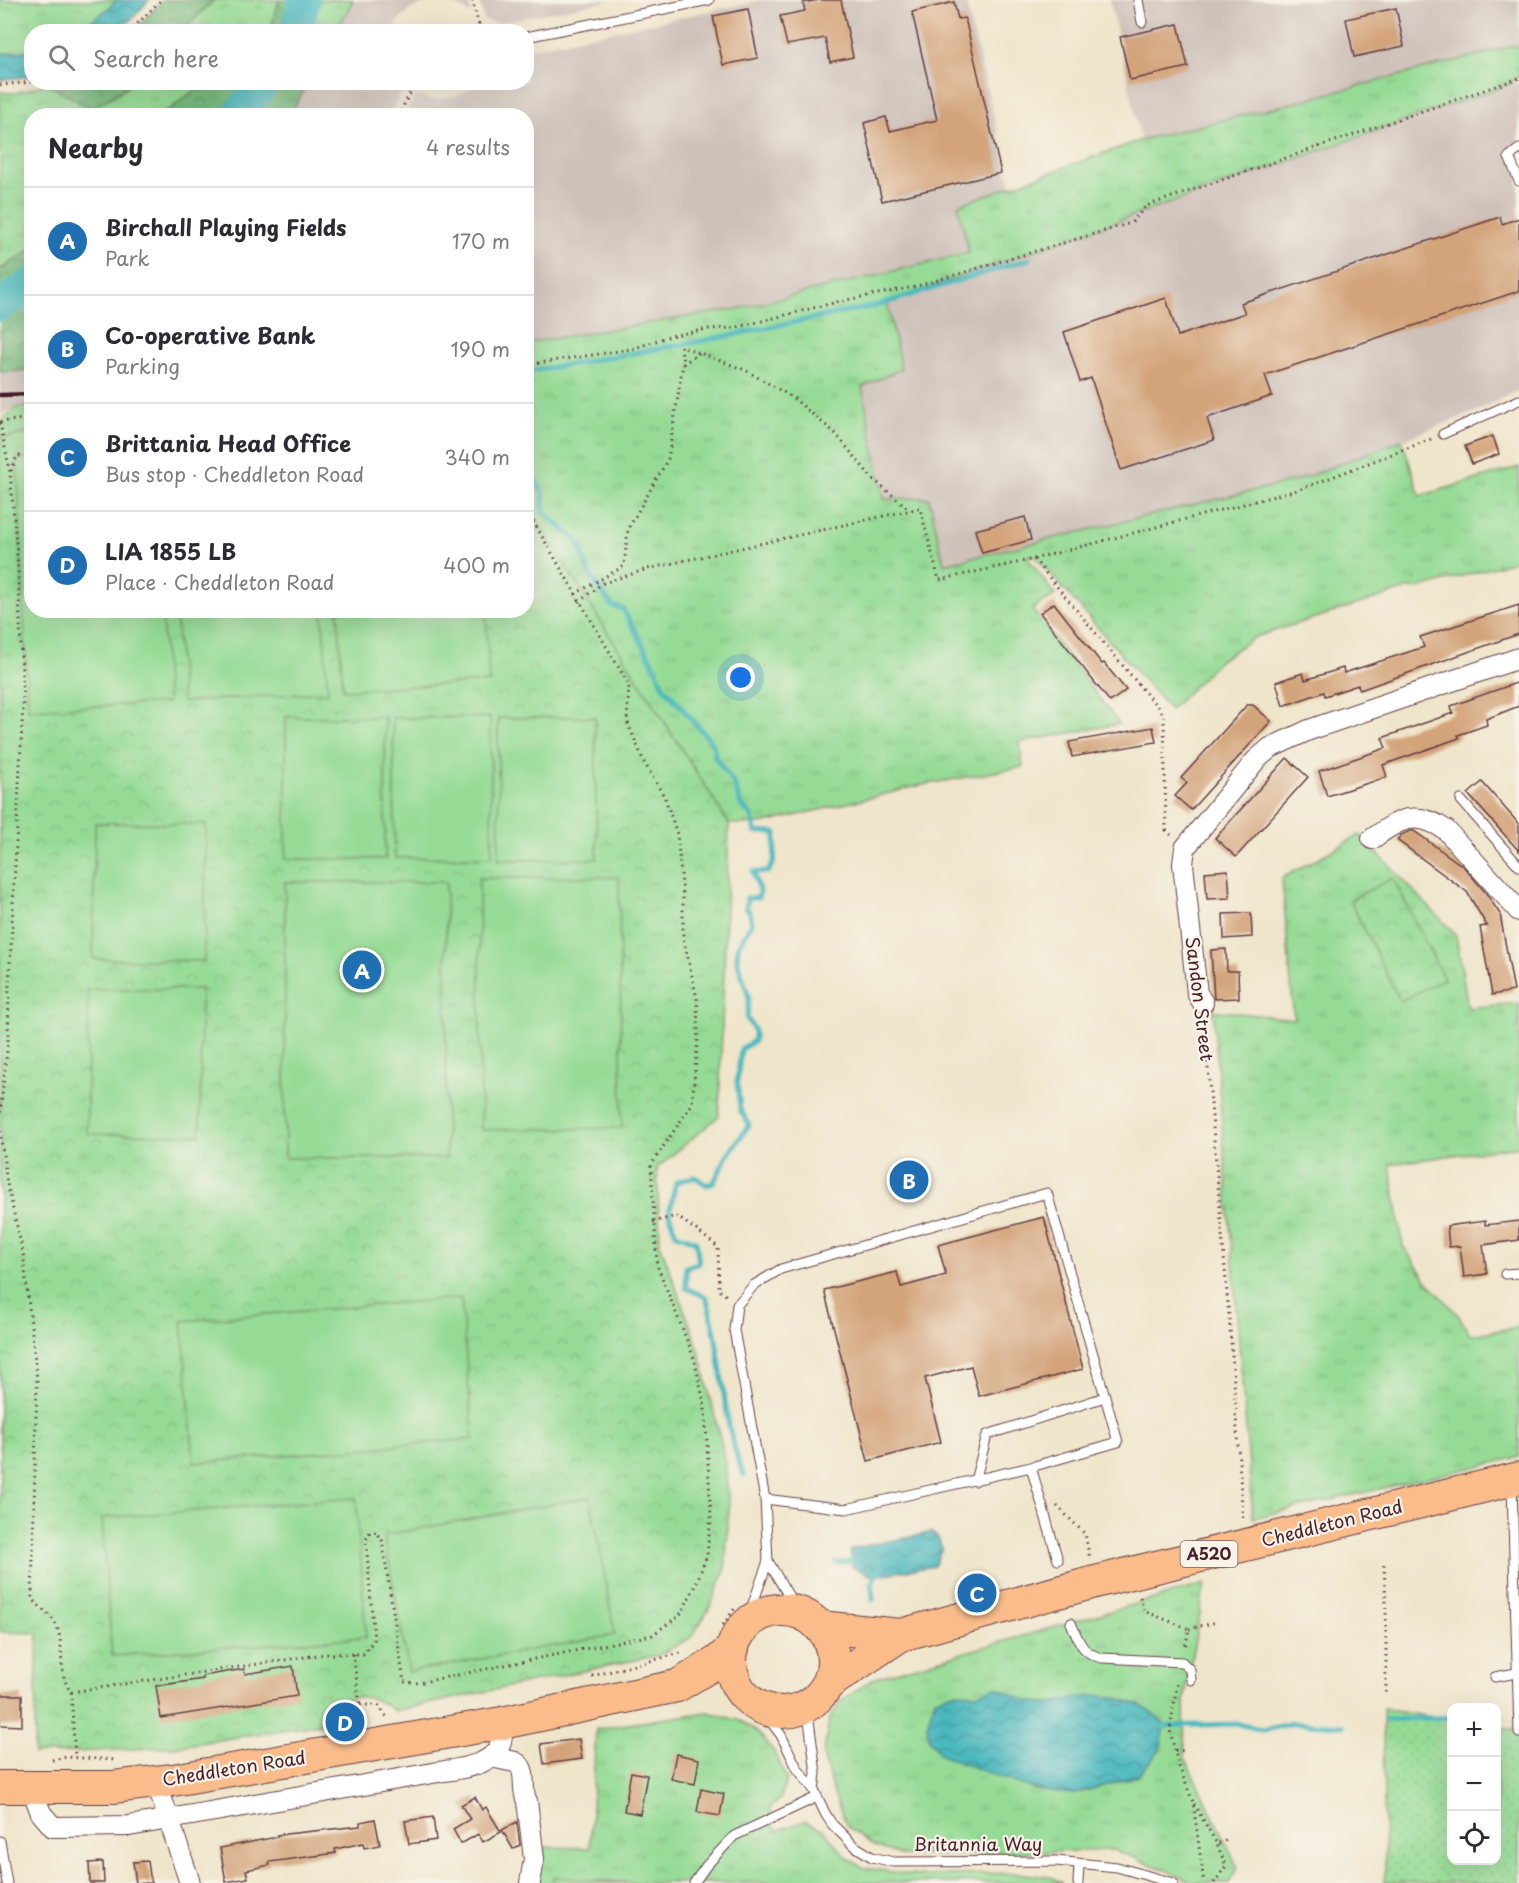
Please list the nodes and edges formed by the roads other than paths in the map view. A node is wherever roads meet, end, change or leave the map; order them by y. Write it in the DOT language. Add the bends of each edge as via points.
graph roads {
  1 [pos="709,0"];
  2 [pos="1138,0"];
  3 [pos="1142,22"];
  4 [pos="534,35"];
  5 [pos="1519,150"];
  6 [pos="1514,157"];
  7 [pos="1519,181"];
  8 [pos="1519,400"];
  9 [pos="1443,435"];
  10 [pos="1519,658"];
  11 [pos="1461,800"];
  12 [pos="1372,839"];
  13 [pos="1519,866"];
  14 [pos="1519,911"];
  15 [pos="1203,1003"];
  16 [pos="1519,1273"];
  17 [pos="1505,1274"];
  18 [pos="1106,1397"];
  19 [pos="1032,1467"];
  20 [pos="1515,1479"];
  21 [pos="975,1480"];
  22 [pos="765,1499"];
  23 [pos="1058,1560"];
  24 [pos="768,1561"];
  25 [pos="809,1620"];
  26 [pos="1071,1623"];
  27 [pos="735,1626"];
  28 [pos="901,1635"];
  29 [pos="1516,1673"];
  30 [pos="1495,1677"];
  31 [pos="1191,1680"];
  32 [pos="677,1686"];
  33 [pos="817,1695"];
  34 [pos="753,1703"];
  35 [pos="502,1723"];
  36 [pos="1519,1732"];
  37 [pos="491,1757"];
  38 [pos="156,1781"];
  39 [pos="0,1787"];
  40 [pos="32,1787"];
  41 [pos="816,1794"];
  42 [pos="170,1819"];
  43 [pos="0,1841"];
  44 [pos="1079,1864"];
  45 [pos="7,1883"];
  46 [pos="190,1883"];
  47 [pos="530,1883"];
  48 [pos="694,1883"];
  49 [pos="1078,1883"];
  50 [pos="1173,1883"];
  1 -- 4 [label="lane"];
  2 -- 3 [label="lane"];
  5 -- 6 [label="lane"];
  6 -- 7 [label="lane"];
  8 -- 9 [label="lane"];
  10 -- 15 [label="street, Sandon Street" via="1309,730 1270,748 1256,760 1185,848 1183,864 1197,993"];
  11 -- 13 [label="lane"];
  12 -- 14 [label="street" via="1405,819 1432,821 1446,830"];
  16 -- 17 [label="lane"];
  18 -- 19 [label="lane" via="1118,1442"];
  18 -- 21 [label="lane" via="987,1435"];
  18 -- 22 [label="lane" via="1047,1193 781,1269 754,1285 737,1305 734,1330"];
  19 -- 21 [label="lane"];
  19 -- 23 [label="lane"];
  20 -- 28 [label="highway, Cheddleton Road / A520" via="1133,1572"];
  20 -- 29 [label="lane"];
  21 -- 22 [label="lane" via="846,1509"];
  22 -- 24 [label="lane"];
  24 -- 25 [label="lane"];
  24 -- 27 [label="lane"];
  25 -- 27 [label="highway, Cheddleton Road" via="784,1610 766,1612"];
  25 -- 28 [label="highway, Cheddleton Road / A520"];
  25 -- 33 [label="highway" via="830,1643 833,1656 831,1674"];
  26 -- 31 [label="lane" via="1089,1655 1182,1662 1190,1670"];
  27 -- 32 [label="highway, Cheddleton Road" via="717,1662"];
  27 -- 34 [label="highway" via="733,1675"];
  28 -- 33 [label="highway, Cheddleton Road / A520"];
  29 -- 30 [label="lane"];
  29 -- 36 [label="lane"];
  32 -- 34 [label="highway, Cheddleton Road"];
  32 -- 35 [label="highway, Cheddleton Road"];
  33 -- 34 [label="highway, Cheddleton Road" via="785,1713"];
  33 -- 41 [label="lane"];
  34 -- 41 [label="lane, Britannia Way" via="781,1735 797,1768"];
  35 -- 37 [label="street" via="499,1749"];
  35 -- 38 [label="highway, Cheddleton Road"];
  37 -- 42 [label="street" via="433,1773"];
  37 -- 47 [label="street" via="517,1763 523,1770 534,1859"];
  38 -- 40 [label="highway, Cheddleton Road" via="113,1787"];
  38 -- 42 [label="street"];
  39 -- 40 [label="highway, Cheddleton Road"];
  40 -- 42 [label="street" via="41,1813 53,1827 129,1826"];
  41 -- 44 [label="lane, Britannia Way" via="826,1815 853,1845 872,1857 893,1863"];
  41 -- 48 [label="lane" via="734,1836"];
  42 -- 46 [label="street"];
  43 -- 45 [label="lane"];
  44 -- 49 [label="lane"];
  44 -- 50 [label="lane, Britannia Way" via="1117,1867"];
}
